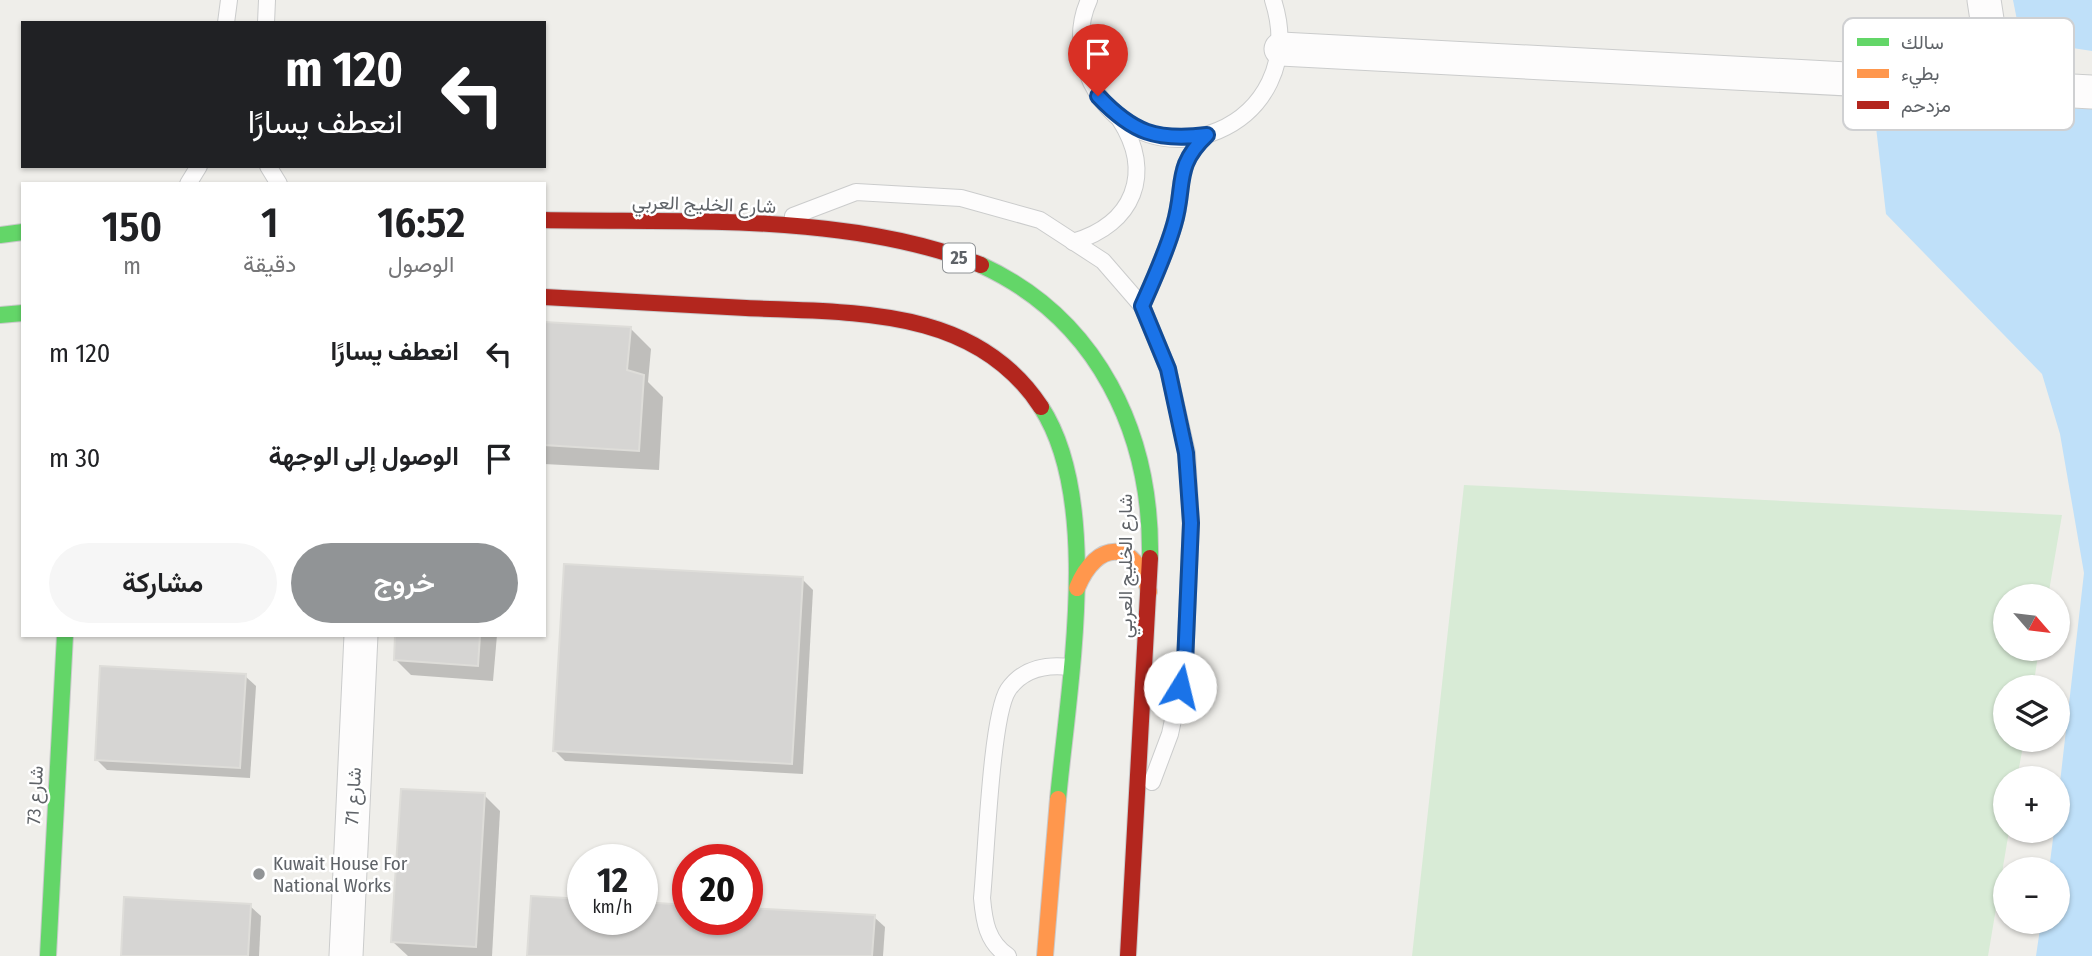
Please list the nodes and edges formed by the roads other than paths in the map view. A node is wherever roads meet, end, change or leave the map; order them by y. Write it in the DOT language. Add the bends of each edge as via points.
graph roads {
  1 [pos="229,0"];
  2 [pos="267,0"];
  3 [pos="1089,0"];
  4 [pos="1273,0"];
  5 [pos="1984,0"];
  6 [pos="1987,18"];
  7 [pos="226,21"];
  8 [pos="266,21"];
  9 [pos="1281,49"];
  10 [pos="1843,79"];
  11 [pos="2074,91"];
  12 [pos="2092,92"];
  13 [pos="1118,118"];
  14 [pos="1207,135"];
  15 [pos="546,220"];
  16 [pos="768,226"];
  17 [pos="21,232"];
  18 [pos="0,235"];
  19 [pos="1073,242"];
  20 [pos="546,297"];
  21 [pos="1142,306"];
  22 [pos="21,313"];
  23 [pos="0,315"];
  24 [pos="1077,588"];
  25 [pos="1150,593"];
  26 [pos="65,637"];
  27 [pos="361,637"];
  28 [pos="1070,667"];
  29 [pos="1136,824"];
  30 [pos="48,956"];
  31 [pos="346,956"];
  32 [pos="1007,956"];
  33 [pos="1045,956"];
  34 [pos="1128,956"];
  1 -- 7 [label="lane"];
  2 -- 8 [label="lane"];
  3 -- 13 [label="lane" via="1080,41 1085,69 1098,96"];
  4 -- 9 [label="lane" via="1280,21"];
  5 -- 6 [label="street"];
  9 -- 10 [label="street"];
  9 -- 14 [label="lane" via="1273,78 1257,103 1234,123"];
  11 -- 12 [label="street"];
  13 -- 14 [label="lane" via="1145,133 1176,139"];
  13 -- 19 [label="lane" via="1133,140 1138,168 1133,194 1121,216 1096,235"];
  14 -- 21 [label="lane" via="1190,151 1183,166 1175,221"];
  15 -- 16 [label="main road, شارع الخليج العربي / 25"];
  16 -- 19 [label="lane" via="856,192 961,198 1040,220"];
  16 -- 25 [label="main road, شارع الخليج العربي / 25" via="843,232 972,261 1011,280 1067,324 1105,371 1140,453 1150,505"];
  17 -- 18 [label="main road"];
  19 -- 21 [label="lane" via="1103,261"];
  20 -- 24 [label="main road" via="862,315 933,326 961,337 1004,363 1046,416 1066,463"];
  21 -- 29 [label="lane" via="1168,369 1186,453 1191,523 1185,663 1170,734"];
  22 -- 23 [label="main road"];
  24 -- 25 [label="main road" via="1082,568 1096,555 1116,550 1135,557 1147,573"];
  24 -- 28 [label="main road"];
  25 -- 29 [label="main road, شارع الخليج العربي / 25"];
  26 -- 30 [label="main road, شارع 73"];
  27 -- 31 [label="street, شارع 71"];
  28 -- 32 [label="lane" via="1035,668 1020,677 1000,706 982,898 984,925"];
  28 -- 33 [label="main road"];
  29 -- 34 [label="main road, شارع الخليج العربي / 25"];
}
